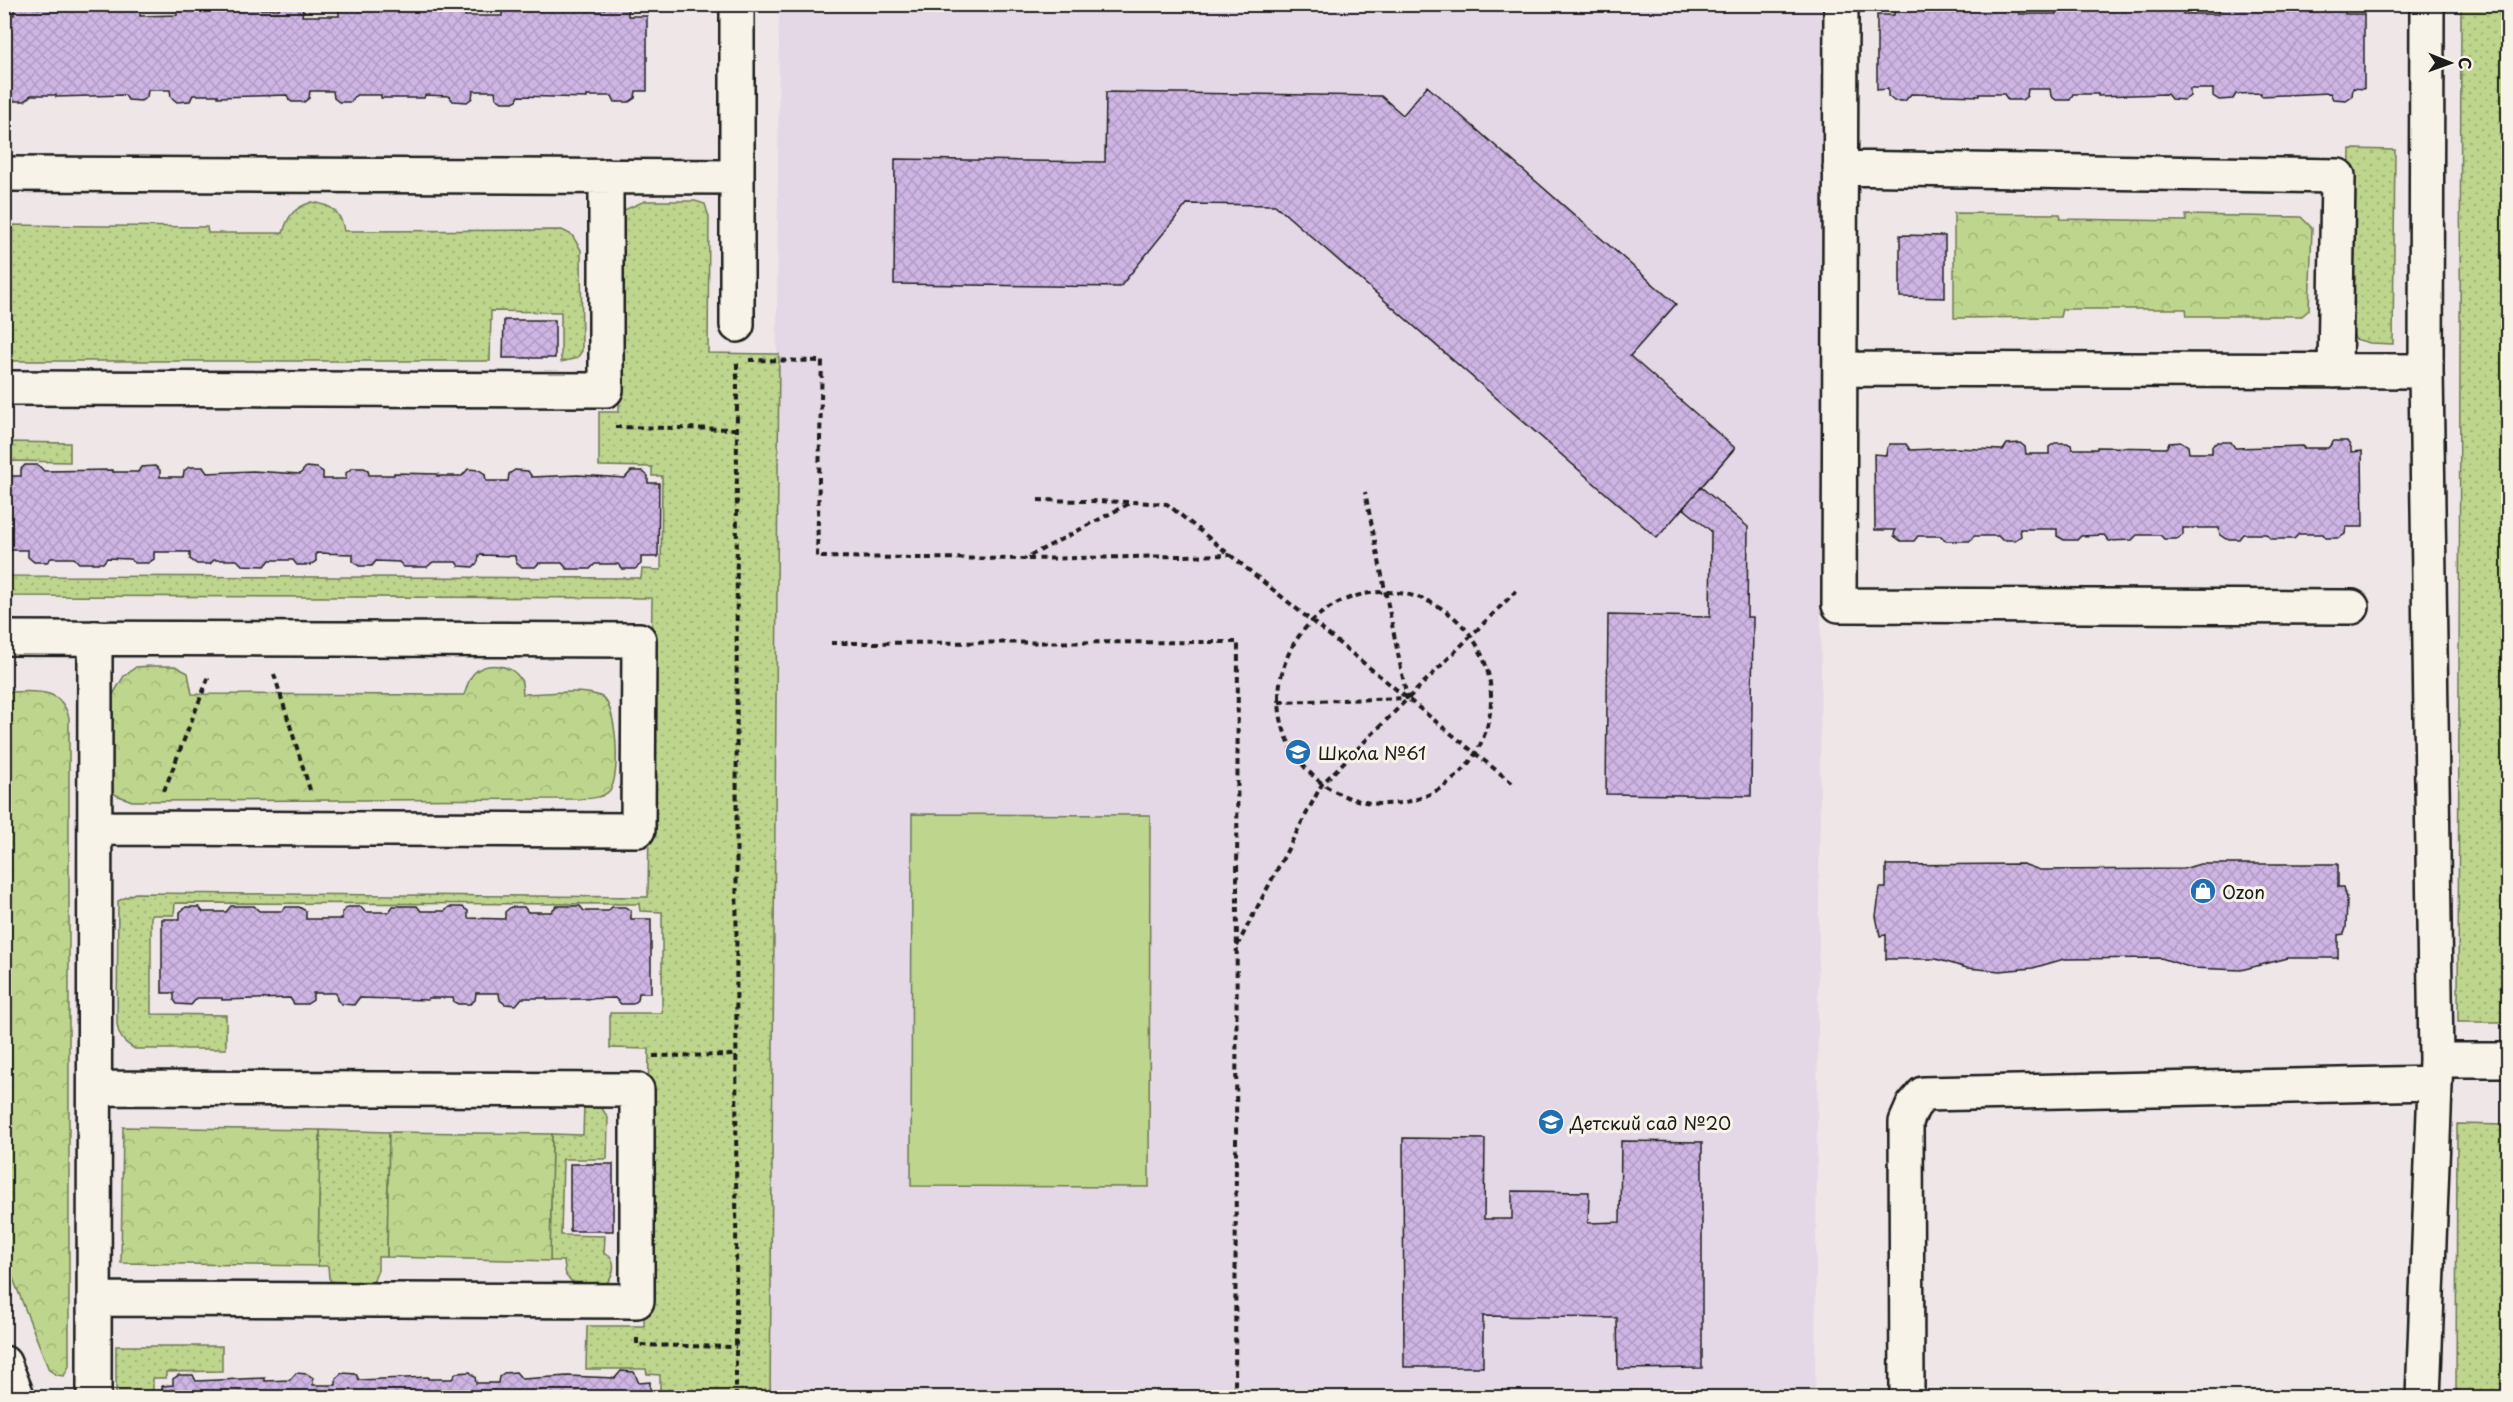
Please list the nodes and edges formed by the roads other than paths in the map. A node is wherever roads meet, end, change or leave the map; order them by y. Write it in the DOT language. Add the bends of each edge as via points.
graph roads {
  1 [pos="737,4"];
  2 [pos="1841,4"];
  3 [pos="2427,4"];
  4 [pos="1840,168"];
  5 [pos="4,174"];
  6 [pos="606,176"];
  7 [pos="737,177"];
  8 [pos="737,325"];
  9 [pos="1840,369"];
  10 [pos="2335,371"];
  11 [pos="2426,371"];
  12 [pos="4,388"];
  13 [pos="2352,607"];
  14 [pos="4,638"];
  15 [pos="95,638"];
  16 [pos="95,828"];
  17 [pos="2508,1060"];
  18 [pos="2435,1071"];
  19 [pos="95,1088"];
  20 [pos="94,1299"];
  21 [pos="4,1363"];
  22 [pos="18,1398"];
  23 [pos="94,1398"];
  24 [pos="1907,1398"];
  25 [pos="2423,1398"];
  1 -- 7 [label="street"];
  2 -- 4 [label="street"];
  3 -- 11 [label="street"];
  4 -- 9 [label="street"];
  4 -- 10 [label="street" via="2338,176"];
  5 -- 6 [label="street"];
  6 -- 7 [label="street"];
  6 -- 12 [label="street" via="606,390"];
  7 -- 8 [label="street"];
  9 -- 10 [label="street"];
  9 -- 13 [label="street" via="1839,605"];
  10 -- 11 [label="street"];
  11 -- 18 [label="street"];
  14 -- 15 [label="street"];
  15 -- 16 [label="street"];
  15 -- 16 [label="street" via="639,640 638,830"];
  16 -- 19 [label="street"];
  17 -- 18 [label="street"];
  18 -- 24 [label="street" via="1923,1094 1906,1122"];
  18 -- 25 [label="street"];
  19 -- 20 [label="street"];
  19 -- 20 [label="street" via="637,1090 637,1301"];
  20 -- 23 [label="street"];
  21 -- 22 [label="street"];
}
